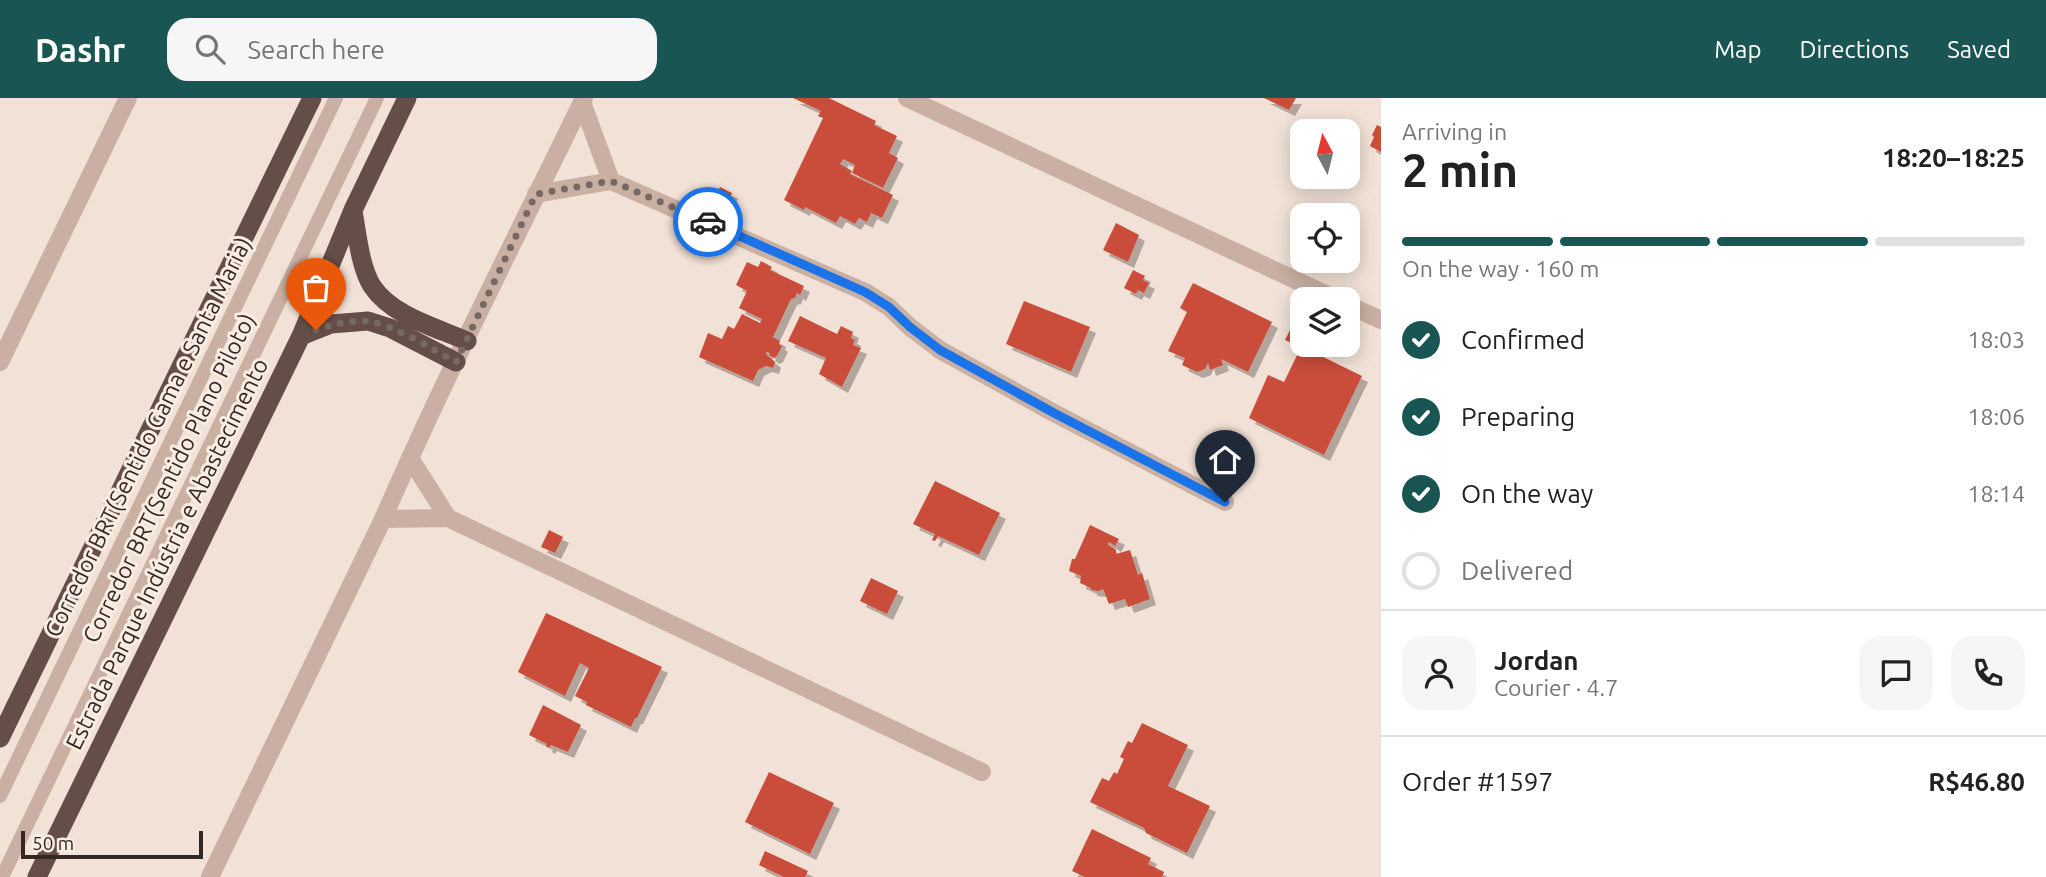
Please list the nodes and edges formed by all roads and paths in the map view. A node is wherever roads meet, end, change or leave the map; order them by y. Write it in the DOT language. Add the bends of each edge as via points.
graph roads {
  1 [pos="128,98"];
  2 [pos="312,98"];
  3 [pos="336,98"];
  4 [pos="377,98"];
  5 [pos="407,98"];
  6 [pos="907,98"];
  7 [pos="583,100"];
  8 [pos="611,181"];
  9 [pos="536,194"];
  10 [pos="353,210"];
  11 [pos="1310,287"];
  12 [pos="1360,310"];
  13 [pos="1381,320"];
  14 [pos="301,336"];
  15 [pos="467,341"];
  16 [pos="0,362"];
  17 [pos="456,362"];
  18 [pos="410,458"];
  19 [pos="1225,502"];
  20 [pos="448,518"];
  21 [pos="383,519"];
  22 [pos="0,738"];
  23 [pos="982,772"];
  24 [pos="0,796"];
  25 [pos="2,877"];
  26 [pos="37,877"];
  27 [pos="210,877"];
  1 -- 16 [label="street"];
  2 -- 22 [label="highway"];
  3 -- 24 [label="lane, Corredor BRT(Sentido Gama e Santa Maria)"];
  4 -- 25 [label="lane, Corredor BRT(Sentido Plano Piloto)"];
  5 -- 10 [label="highway, Estrada Parque Indústria e Abastecimento"];
  6 -- 11 [label="street"];
  7 -- 8 [label="street"];
  7 -- 9 [label="street"];
  8 -- 9 [label="street"];
  8 -- 19 [label="street" via="865,292 940,350"];
  9 -- 15 [label="street"];
  10 -- 14 [label="highway, Estrada Parque Indústria e Abastecimento"];
  10 -- 15 [label="highway" via="361,256 372,285 393,307"];
  12 -- 13 [label="street"];
  14 -- 17 [label="highway" via="331,324 368,321"];
  14 -- 26 [label="highway, Estrada Parque Indústria e Abastecimento"];
  15 -- 17 [label="street"];
  17 -- 18 [label="street"];
  18 -- 20 [label="street"];
  18 -- 21 [label="street"];
  20 -- 21 [label="street"];
  20 -- 23 [label="street"];
  21 -- 27 [label="street"];
}
